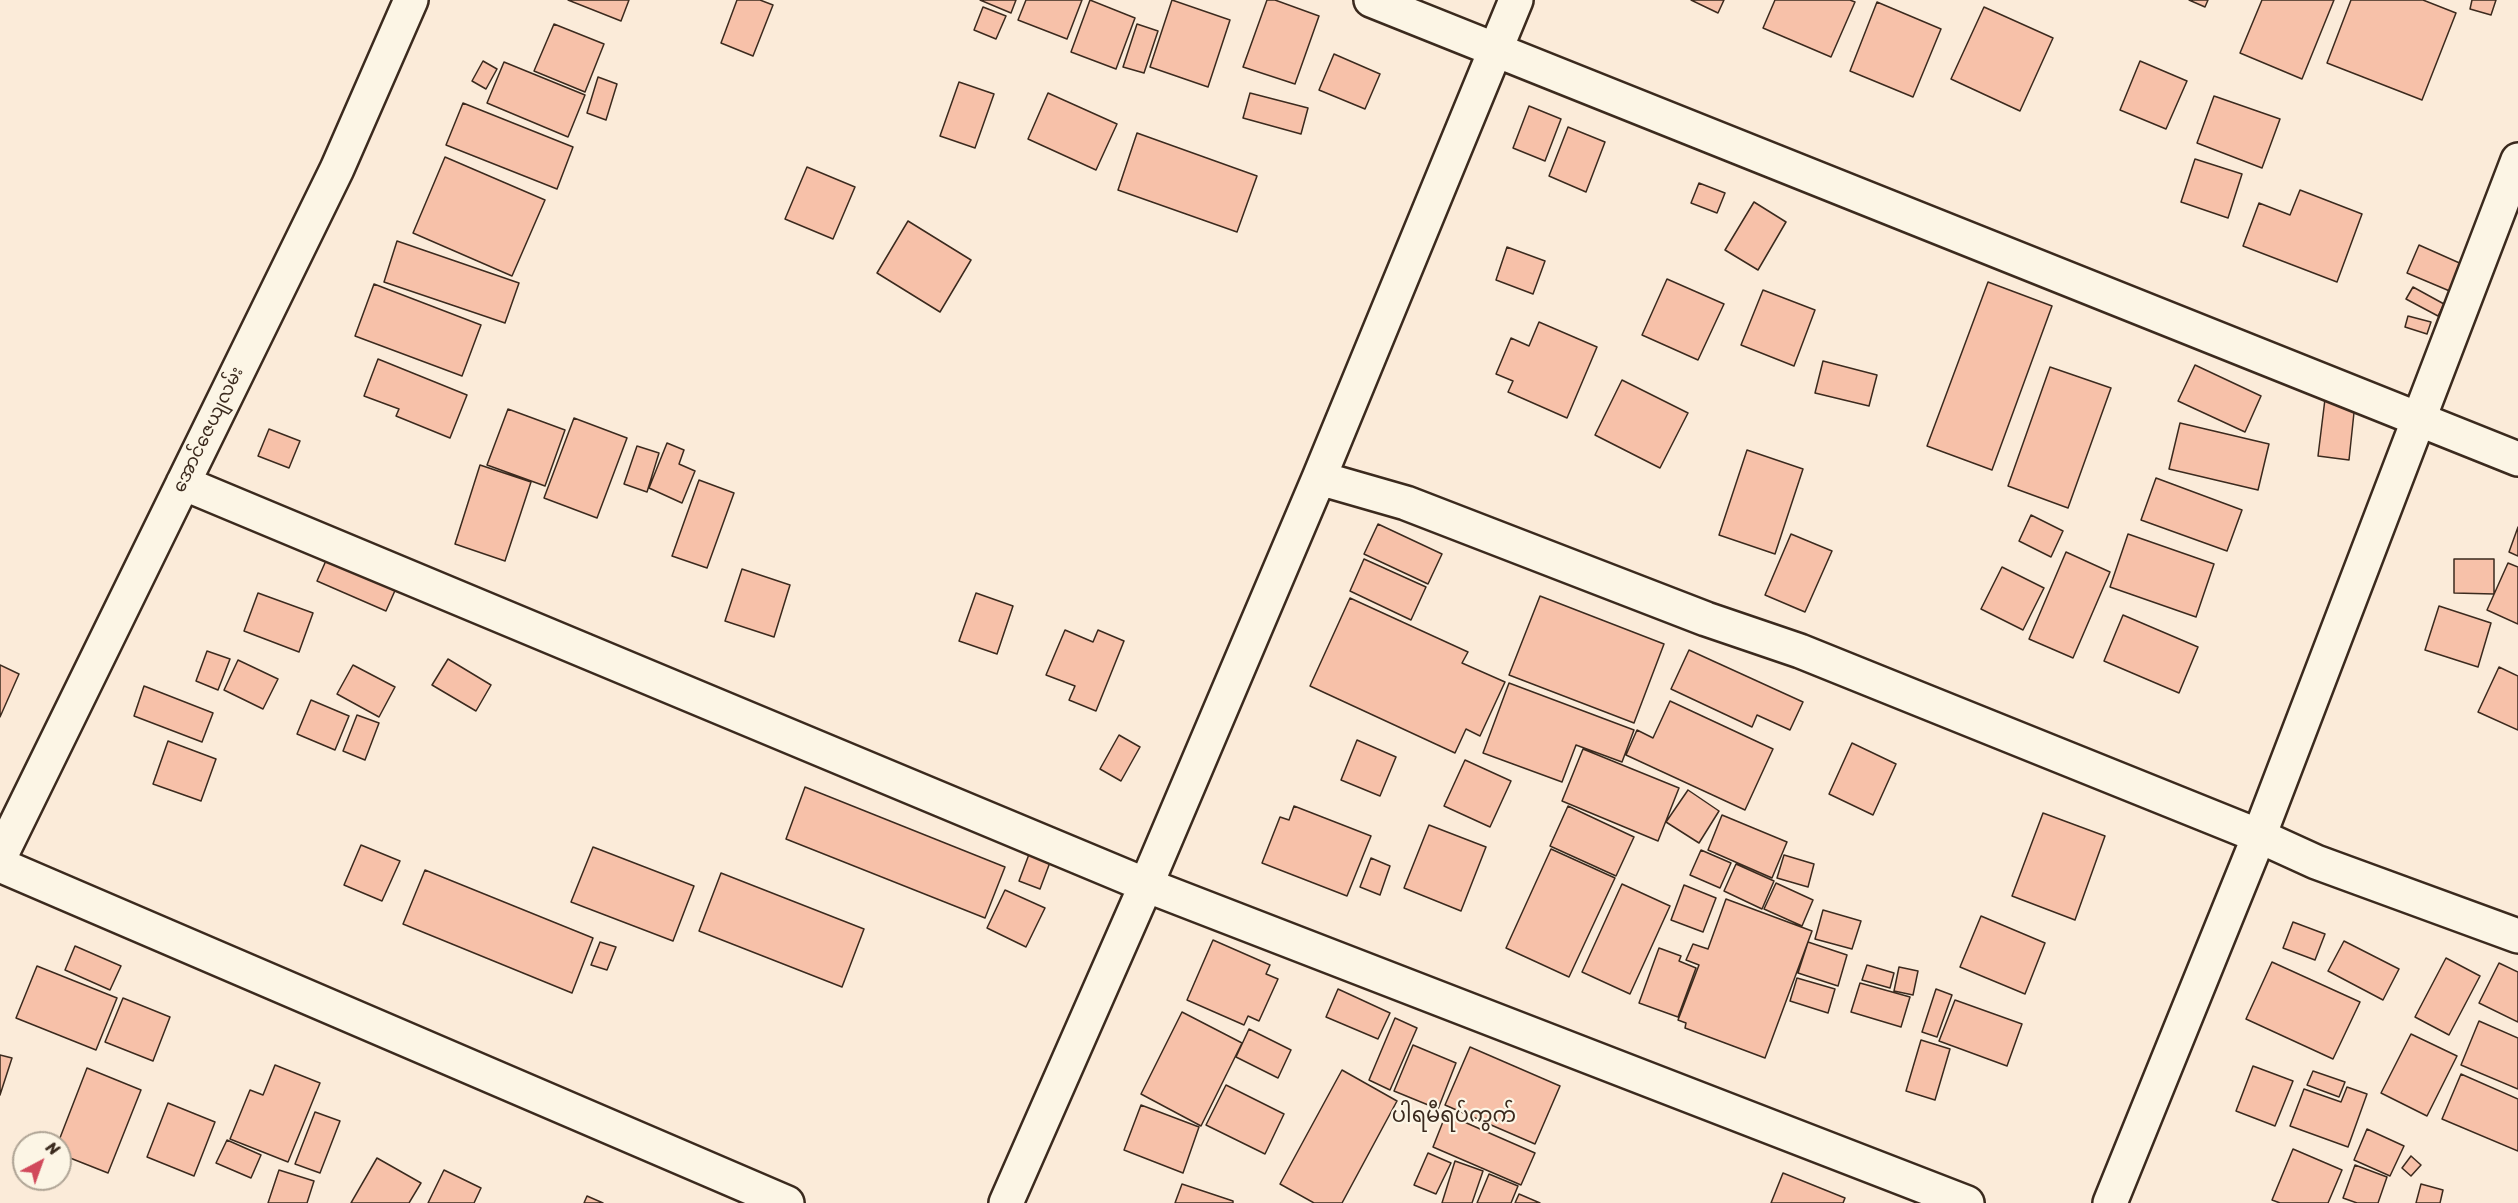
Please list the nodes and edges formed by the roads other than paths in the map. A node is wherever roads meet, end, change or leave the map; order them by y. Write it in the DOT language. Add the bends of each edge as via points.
graph roads {
  1 [pos="411,0"];
  2 [pos="1371,0"];
  3 [pos="1516,0"];
  4 [pos="1496,52"];
  5 [pos="2518,160"];
  6 [pos="2419,418"];
  7 [pos="2518,459"];
  8 [pos="1318,478"];
  9 [pos="183,483"];
  10 [pos="2259,836"];
  11 [pos="0,857"];
  12 [pos="0,864"];
  13 [pos="1146,885"];
  14 [pos="2518,936"];
  15 [pos="787,1203"];
  16 [pos="1006,1203"];
  17 [pos="1967,1203"];
  18 [pos="2109,1203"];
  1 -- 9 [label="street, အောင်ဇေယျလမ်း" via="337,169"];
  2 -- 4 [label="street"];
  3 -- 4 [label="street"];
  4 -- 6 [label="street"];
  4 -- 8 [label="street"];
  5 -- 6 [label="street"];
  6 -- 7 [label="street"];
  6 -- 10 [label="street"];
  8 -- 10 [label="street" via="1406,503 1706,619 1800,651"];
  8 -- 13 [label="street"];
  9 -- 11 [label="street, အောင်ဇေယျလမ်း"];
  9 -- 13 [label="street"];
  10 -- 14 [label="street" via="2316,862"];
  10 -- 18 [label="street"];
  12 -- 15 [label="street"];
  13 -- 16 [label="street"];
  13 -- 17 [label="street"];
}
